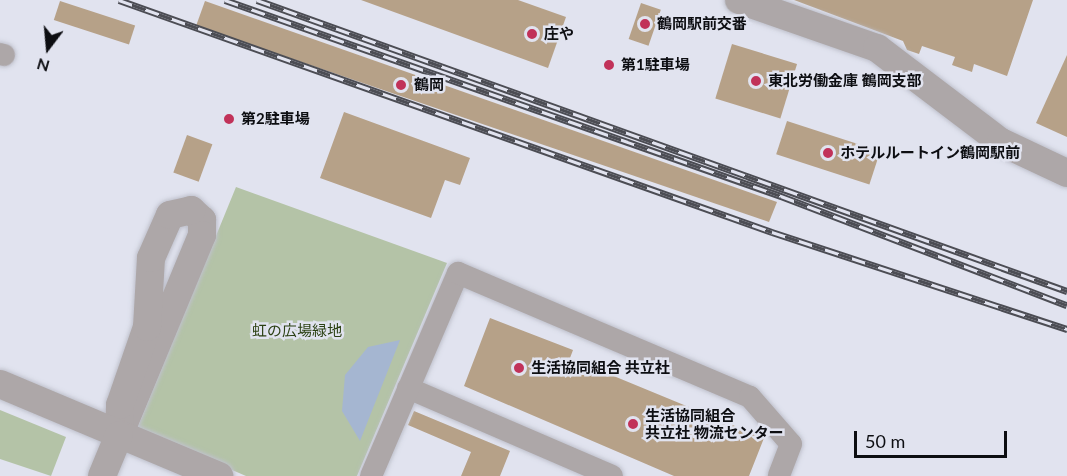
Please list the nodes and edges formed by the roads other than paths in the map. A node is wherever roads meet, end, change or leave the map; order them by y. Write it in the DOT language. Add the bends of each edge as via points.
graph roads {
  1 [pos="739,0"];
  2 [pos="1067,173"];
  3 [pos="0,384"];
  4 [pos="408,388"];
  5 [pos="119,435"];
  6 [pos="102,476"];
  7 [pos="219,476"];
  8 [pos="371,476"];
  9 [pos="612,476"];
  10 [pos="779,476"];
  1 -- 2 [label="street" via="892,56 1001,142"];
  3 -- 5 [label="street"];
  4 -- 8 [label="street"];
  4 -- 9 [label="street"];
  4 -- 10 [label="street" via="458,273 750,397 791,444"];
  5 -- 5 [label="street" via="120,405 147,327 151,258 170,215 191,210 202,220 202,235"];
  5 -- 6 [label="street"];
  5 -- 7 [label="street"];
}
